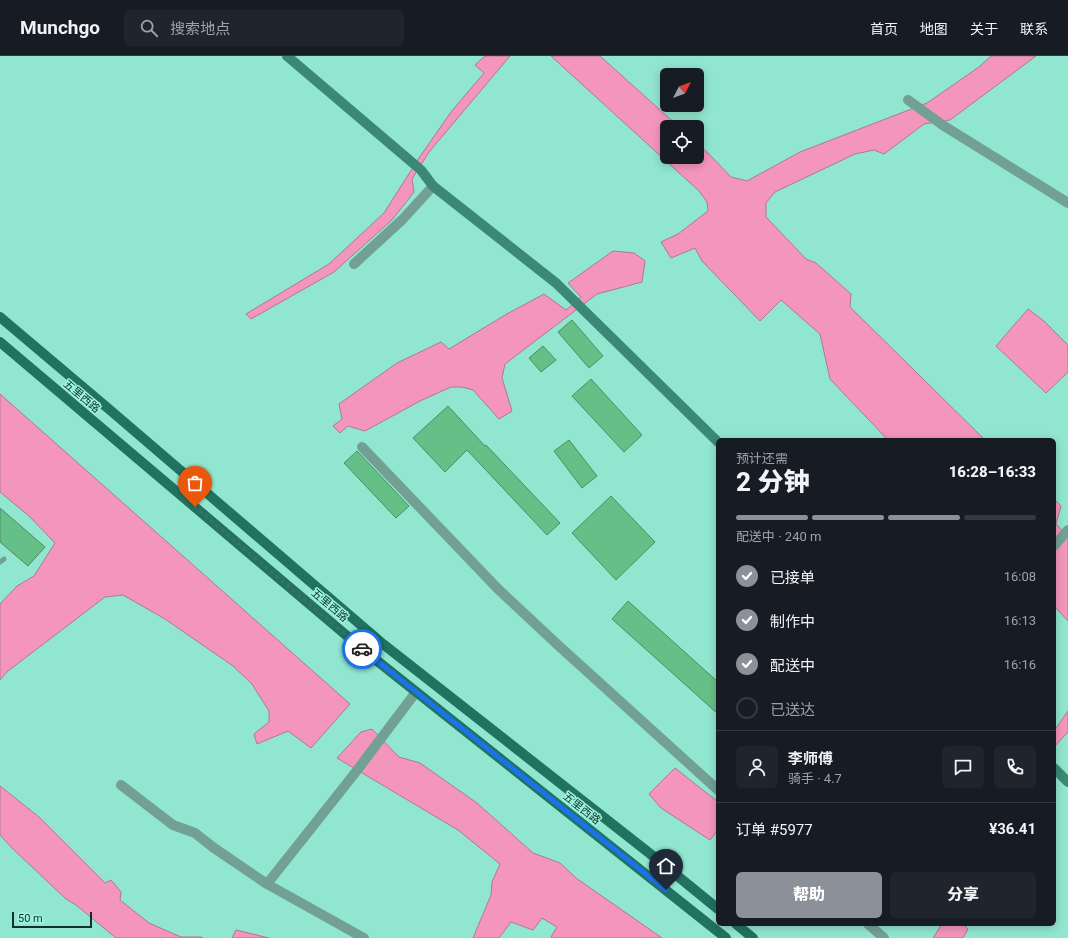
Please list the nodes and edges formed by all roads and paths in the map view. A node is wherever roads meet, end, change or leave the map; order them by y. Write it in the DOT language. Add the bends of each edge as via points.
graph roads {
  1 [pos="288,56"];
  2 [pos="910,102"];
  3 [pos="433,186"];
  4 [pos="1068,203"];
  5 [pos="354,264"];
  6 [pos="0,317"];
  7 [pos="0,342"];
  8 [pos="716,440"];
  9 [pos="362,447"];
  10 [pos="1068,530"];
  11 [pos="1056,544"];
  12 [pos="416,692"];
  13 [pos="1056,770"];
  14 [pos="1068,782"];
  15 [pos="121,785"];
  16 [pos="716,788"];
  17 [pos="266,884"];
  18 [pos="716,907"];
  19 [pos="738,926"];
  20 [pos="870,926"];
  21 [pos="364,938"];
  22 [pos="726,938"];
  23 [pos="753,938"];
  24 [pos="884,938"];
  1 -- 3 [label="main road" via="421,170"];
  2 -- 4 [label="street"];
  3 -- 5 [label="street" via="403,219"];
  3 -- 8 [label="main road" via="556,283"];
  6 -- 18 [label="main road, 五里西路" via="383,644"];
  7 -- 12 [label="main road, 五里西路"];
  9 -- 16 [label="street" via="498,589"];
  10 -- 11 [label="street"];
  12 -- 17 [label="street"];
  12 -- 22 [label="main road, 五里西路"];
  13 -- 14 [label="main road"];
  15 -- 17 [label="street" via="174,825 195,833"];
  17 -- 21 [label="street"];
  19 -- 23 [label="main road"];
  20 -- 24 [label="street"];
}
